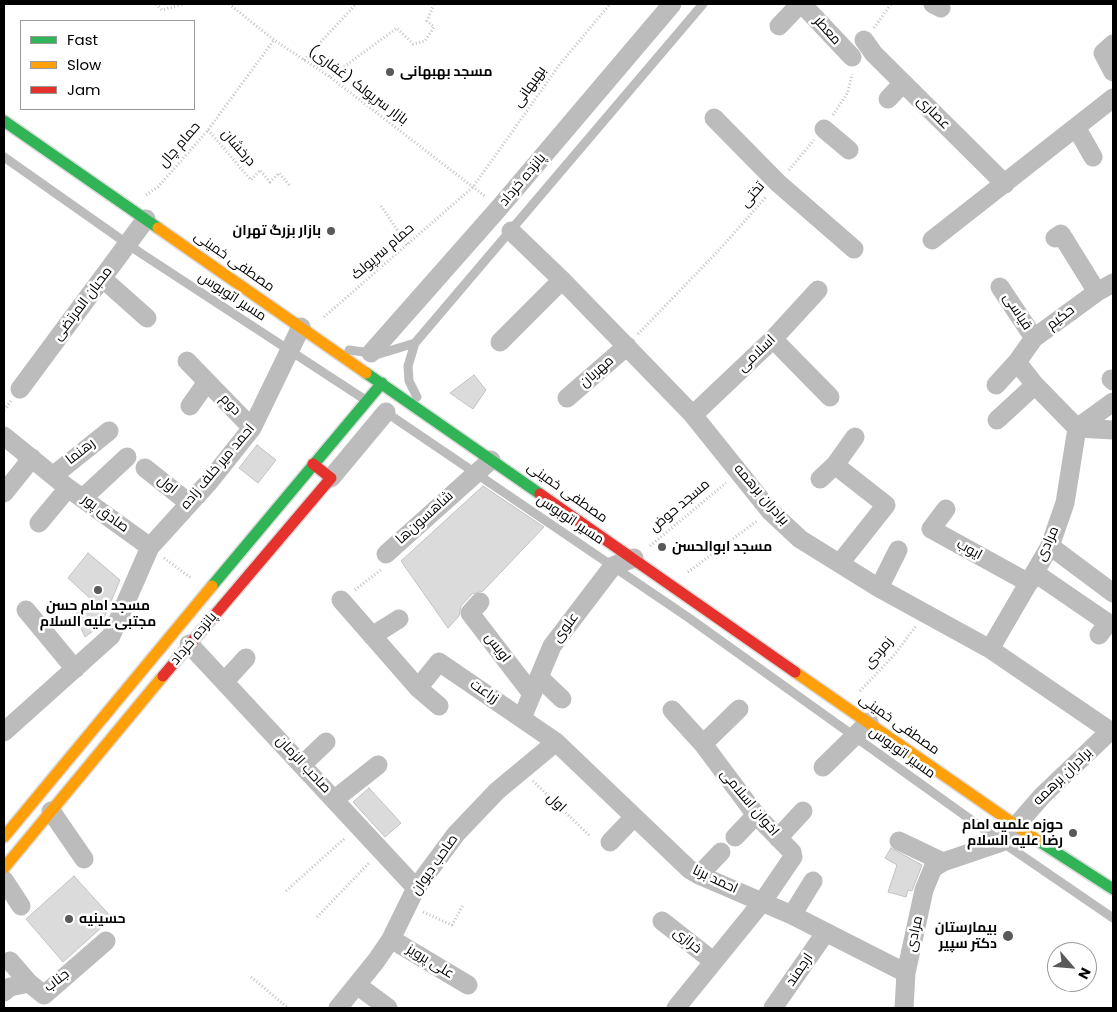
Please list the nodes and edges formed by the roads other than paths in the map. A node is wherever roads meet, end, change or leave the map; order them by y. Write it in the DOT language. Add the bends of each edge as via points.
graph roads {
  1 [pos="672,4"];
  2 [pos="703,4"];
  3 [pos="801,4"];
  4 [pos="779,26"];
  5 [pos="864,40"];
  6 [pos="1108,48"];
  7 [pos="852,57"];
  8 [pos="1113,72"];
  9 [pos="903,83"];
  10 [pos="1113,98"];
  11 [pos="888,99"];
  12 [pos="714,118"];
  13 [pos="4,121"];
  14 [pos="1076,127"];
  15 [pos="824,129"];
  16 [pos="849,150"];
  17 [pos="4,157"];
  18 [pos="1093,157"];
  19 [pos="1004,184"];
  20 [pos="146,220"];
  21 [pos="511,231"];
  22 [pos="1055,238"];
  23 [pos="932,240"];
  24 [pos="127,244"];
  25 [pos="854,249"];
  26 [pos="102,278"];
  27 [pos="562,280"];
  28 [pos="1000,287"];
  29 [pos="818,290"];
  30 [pos="1107,291"];
  31 [pos="147,318"];
  32 [pos="304,330"];
  33 [pos="1034,338"];
  34 [pos="773,340"];
  35 [pos="500,342"];
  36 [pos="415,343"];
  37 [pos="328,346"];
  38 [pos="626,346"];
  39 [pos="290,351"];
  40 [pos="371,353"];
  41 [pos="187,361"];
  42 [pos="1018,362"];
  43 [pos="207,382"];
  44 [pos="382,384"];
  45 [pos="996,385"];
  46 [pos="1035,385"];
  47 [pos="20,388"];
  48 [pos="830,397"];
  49 [pos="567,398"];
  50 [pos="367,401"];
  51 [pos="1113,402"];
  52 [pos="190,406"];
  53 [pos="386,412"];
  54 [pos="427,415"];
  55 [pos="692,416"];
  56 [pos="998,420"];
  57 [pos="252,428"];
  58 [pos="1077,428"];
  59 [pos="1113,430"];
  60 [pos="108,431"];
  61 [pos="4,436"];
  62 [pos="855,437"];
  63 [pos="127,456"];
  64 [pos="32,458"];
  65 [pos="492,460"];
  66 [pos="313,464"];
  67 [pos="835,465"];
  68 [pos="145,468"];
  69 [pos="476,473"];
  70 [pos="54,475"];
  71 [pos="331,478"];
  72 [pos="820,479"];
  73 [pos="4,493"];
  74 [pos="76,493"];
  75 [pos="188,503"];
  76 [pos="946,509"];
  77 [pos="39,523"];
  78 [pos="150,546"];
  79 [pos="1050,546"];
  80 [pos="898,550"];
  81 [pos="386,554"];
  82 [pos="634,558"];
  83 [pos="840,563"];
  84 [pos="613,566"];
  85 [pos="1032,578"];
  86 [pos="879,588"];
  87 [pos="1113,593"];
  88 [pos="340,600"];
  89 [pos="480,602"];
  90 [pos="26,610"];
  91 [pos="399,619"];
  92 [pos="1099,635"];
  93 [pos="372,636"];
  94 [pos="189,644"];
  95 [pos="990,649"];
  96 [pos="246,658"];
  97 [pos="75,669"];
  98 [pos="225,681"];
  99 [pos="536,685"];
  100 [pos="418,688"];
  101 [pos="562,699"];
  102 [pos="439,706"];
  103 [pos="739,709"];
  104 [pos="672,710"];
  105 [pos="522,718"];
  106 [pos="869,722"];
  107 [pos="4,732"];
  108 [pos="1112,732"];
  109 [pos="856,736"];
  110 [pos="326,742"];
  111 [pos="556,742"];
  112 [pos="703,744"];
  113 [pos="302,765"];
  114 [pos="378,765"];
  115 [pos="62,767"];
  116 [pos="823,767"];
  117 [pos="78,779"];
  118 [pos="335,799"];
  119 [pos="51,811"];
  120 [pos="803,811"];
  121 [pos="756,816"];
  122 [pos="634,817"];
  123 [pos="1016,825"];
  124 [pos="4,837"];
  125 [pos="735,837"];
  126 [pos="778,838"];
  127 [pos="899,841"];
  128 [pos="610,842"];
  129 [pos="1002,842"];
  130 [pos="721,852"];
  131 [pos="84,859"];
  132 [pos="943,862"];
  133 [pos="4,868"];
  134 [pos="699,875"];
  135 [pos="4,880"];
  136 [pos="813,881"];
  137 [pos="416,888"];
  138 [pos="1113,889"];
  139 [pos="763,901"];
  140 [pos="21,906"];
  141 [pos="792,915"];
  142 [pos="1113,918"];
  143 [pos="662,921"];
  144 [pos="826,932"];
  145 [pos="391,939"];
  146 [pos="106,941"];
  147 [pos="10,961"];
  148 [pos="712,961"];
  149 [pos="906,973"];
  150 [pos="29,983"];
  151 [pos="357,985"];
  152 [pos="468,985"];
  153 [pos="4,992"];
  154 [pos="338,1008"];
  155 [pos="388,1008"];
  156 [pos="676,1008"];
  157 [pos="774,1008"];
  158 [pos="904,1008"];
  1 -- 40 [label="street, پانزده خرداد"];
  2 -- 21 [label="lane, پانزده خرداد"];
  3 -- 4 [label="street"];
  3 -- 7 [label="street, معطر"];
  5 -- 9 [label="street, عصاری"];
  6 -- 8 [label="street"];
  9 -- 11 [label="street"];
  9 -- 19 [label="street, عصاری"];
  10 -- 14 [label="street"];
  12 -- 25 [label="street" via="778,183"];
  13 -- 20 [label="main road, مصطفی خمینی"];
  14 -- 18 [label="street"];
  14 -- 19 [label="street"];
  15 -- 16 [label="street"];
  17 -- 24 [label="lane, مسیر اتوبوس"];
  19 -- 23 [label="street"];
  20 -- 24 [label="street, محبان المرتضی"];
  20 -- 32 [label="main road, مصطفی خمینی"];
  21 -- 27 [label="street, برادران برهمه"];
  21 -- 36 [label="lane, پانزده خرداد"];
  22 -- 30 [label="street" via="1061,234"];
  24 -- 26 [label="street, محبان المرتضی"];
  24 -- 39 [label="lane, مسیر اتوبوس"];
  26 -- 31 [label="street"];
  26 -- 47 [label="street, محبان المرتضی"];
  27 -- 35 [label="street"];
  27 -- 38 [label="street, برادران برهمه"];
  28 -- 33 [label="street, قیاسی"];
  29 -- 34 [label="street, اسلامی"];
  30 -- 33 [label="street, حکیم"];
  32 -- 37 [label="main road, مصطفی خمینی"];
  32 -- 39 [label="street, احمد میر خلف زاده"];
  33 -- 42 [label="street, حکیم"];
  34 -- 48 [label="street"];
  34 -- 55 [label="street, اسلامی"];
  36 -- 40 [label="lane"];
  36 -- 54 [label="lane" via="408,366 409,381"];
  37 -- 40 [label="lane"];
  37 -- 44 [label="main road, مصطفی خمینی"];
  38 -- 49 [label="street, مهربان"];
  38 -- 55 [label="street, برادران برهمه"];
  39 -- 50 [label="lane, مسیر اتوبوس"];
  39 -- 57 [label="street, احمد میر خلف زاده"];
  41 -- 43 [label="street, دوم"];
  42 -- 45 [label="street, حکیم"];
  42 -- 46 [label="street"];
  43 -- 52 [label="street, دوم"];
  43 -- 57 [label="street, دوم"];
  44 -- 50 [label="main road, پانزده خرداد"];
  44 -- 54 [label="main road, مصطفی خمینی"];
  46 -- 56 [label="street"];
  46 -- 58 [label="street"];
  50 -- 53 [label="lane, مسیر اتوبوس"];
  50 -- 66 [label="main road, پانزده خرداد"];
  51 -- 58 [label="street"];
  53 -- 69 [label="lane, مسیر اتوبوس"];
  53 -- 71 [label="street, پانزده خرداد"];
  54 -- 65 [label="main road, مصطفی خمینی"];
  55 -- 83 [label="street, برادران برهمه" via="770,511 800,539"];
  57 -- 75 [label="street, احمد میر خلف زاده"];
  58 -- 59 [label="street"];
  58 -- 79 [label="street, مرادی" via="1065,503"];
  60 -- 70 [label="street, رهنما"];
  61 -- 64 [label="street, صادق پور"];
  62 -- 67 [label="street"];
  63 -- 74 [label="street"];
  64 -- 70 [label="street, صادق پور"];
  64 -- 73 [label="street"];
  65 -- 69 [label="street, شاهسون‌ها"];
  65 -- 82 [label="main road, مصطفی خمینی"];
  66 -- 71 [label="main road"];
  66 -- 115 [label="main road, پانزده خرداد"];
  67 -- 72 [label="street"];
  67 -- 83 [label="street" via="886,506"];
  68 -- 75 [label="street, اول"];
  69 -- 81 [label="street, شاهسون‌ها"];
  69 -- 84 [label="lane, مسیر اتوبوس"];
  70 -- 74 [label="street, صادق پور"];
  71 -- 94 [label="main road, پانزده خرداد"];
  74 -- 77 [label="street"];
  74 -- 78 [label="street, صادق پور"];
  75 -- 78 [label="street, احمد میر خلف زاده"];
  76 -- 85 [label="street, ایوب" via="931,529"];
  78 -- 97 [label="street, احمد میر خلف زاده" via="111,636"];
  79 -- 85 [label="street, مرادی"];
  79 -- 87 [label="street"];
  80 -- 86 [label="street"];
  82 -- 84 [label="street"];
  82 -- 106 [label="main road, مصطفی خمینی"];
  83 -- 86 [label="street, برادران برهمه"];
  84 -- 99 [label="street, علوی" via="552,646"];
  84 -- 109 [label="lane, مسیر اتوبوس"];
  85 -- 92 [label="street" via="1108,623"];
  85 -- 95 [label="street, مرادی"];
  86 -- 95 [label="street, برادران برهمه"];
  88 -- 93 [label="street"];
  89 -- 99 [label="street, اویس" via="470,613"];
  90 -- 97 [label="street"];
  91 -- 93 [label="street"];
  93 -- 100 [label="street"];
  94 -- 98 [label="street, صاحب الزمان"];
  94 -- 117 [label="main road, پانزده خرداد"];
  95 -- 108 [label="street, برادران برهمه"];
  96 -- 98 [label="street"];
  97 -- 107 [label="street, احمد میر خلف زاده"];
  98 -- 113 [label="street, صاحب الزمان"];
  99 -- 101 [label="street"];
  99 -- 105 [label="street, علوی"];
  100 -- 102 [label="street"];
  100 -- 105 [label="street, زراعت" via="439,662"];
  103 -- 112 [label="street"];
  104 -- 112 [label="street"];
  105 -- 111 [label="street, زراعت"];
  106 -- 109 [label="street"];
  106 -- 123 [label="main road, مصطفی خمینی"];
  108 -- 123 [label="street, برادران برهمه" via="1042,796"];
  109 -- 116 [label="street"];
  109 -- 129 [label="lane, مسیر اتوبوس"];
  110 -- 113 [label="street"];
  111 -- 122 [label="street, احمد برنا"];
  111 -- 137 [label="street, صاحب دیوان" via="497,791 456,834"];
  112 -- 121 [label="street, اخوان اسلامی"];
  113 -- 118 [label="street, صاحب الزمان"];
  114 -- 118 [label="street"];
  115 -- 117 [label="main road" via="73,765"];
  115 -- 124 [label="main road, پانزده خرداد"];
  117 -- 119 [label="main road, پانزده خرداد"];
  118 -- 137 [label="street, صاحب الزمان"];
  119 -- 131 [label="street"];
  119 -- 133 [label="main road, پانزده خرداد"];
  120 -- 126 [label="street"];
  121 -- 125 [label="street"];
  121 -- 126 [label="street, اخوان اسلامی"];
  122 -- 128 [label="street"];
  122 -- 134 [label="street, احمد برنا"];
  123 -- 129 [label="street"];
  123 -- 138 [label="main road, مصطفی خمینی"];
  126 -- 139 [label="street, اخوان اسلامی" via="794,857"];
  127 -- 132 [label="street"];
  129 -- 132 [label="street"];
  129 -- 142 [label="lane, مسیر اتوبوس"];
  130 -- 134 [label="street"];
  132 -- 149 [label="street, مرادی" via="933,868 924,890"];
  134 -- 139 [label="street, احمد برنا"];
  135 -- 140 [label="street"];
  136 -- 141 [label="street"];
  137 -- 145 [label="street, صاحب دیوان"];
  139 -- 141 [label="street, احمد برنا"];
  139 -- 148 [label="street"];
  141 -- 144 [label="street, احمد برنا"];
  143 -- 148 [label="street, خرازی"];
  144 -- 149 [label="street, احمد برنا"];
  144 -- 157 [label="street, ارجمند"];
  145 -- 151 [label="street, صاحب دیوان"];
  145 -- 152 [label="street, علی پرویز"];
  146 -- 150 [label="street, جناب" via="44,995"];
  147 -- 150 [label="street"];
  148 -- 156 [label="street"];
  149 -- 158 [label="street, مرادی"];
  150 -- 153 [label="street, جناب" via="10,987"];
  151 -- 154 [label="street, صاحب دیوان"];
  151 -- 155 [label="street"];
}
